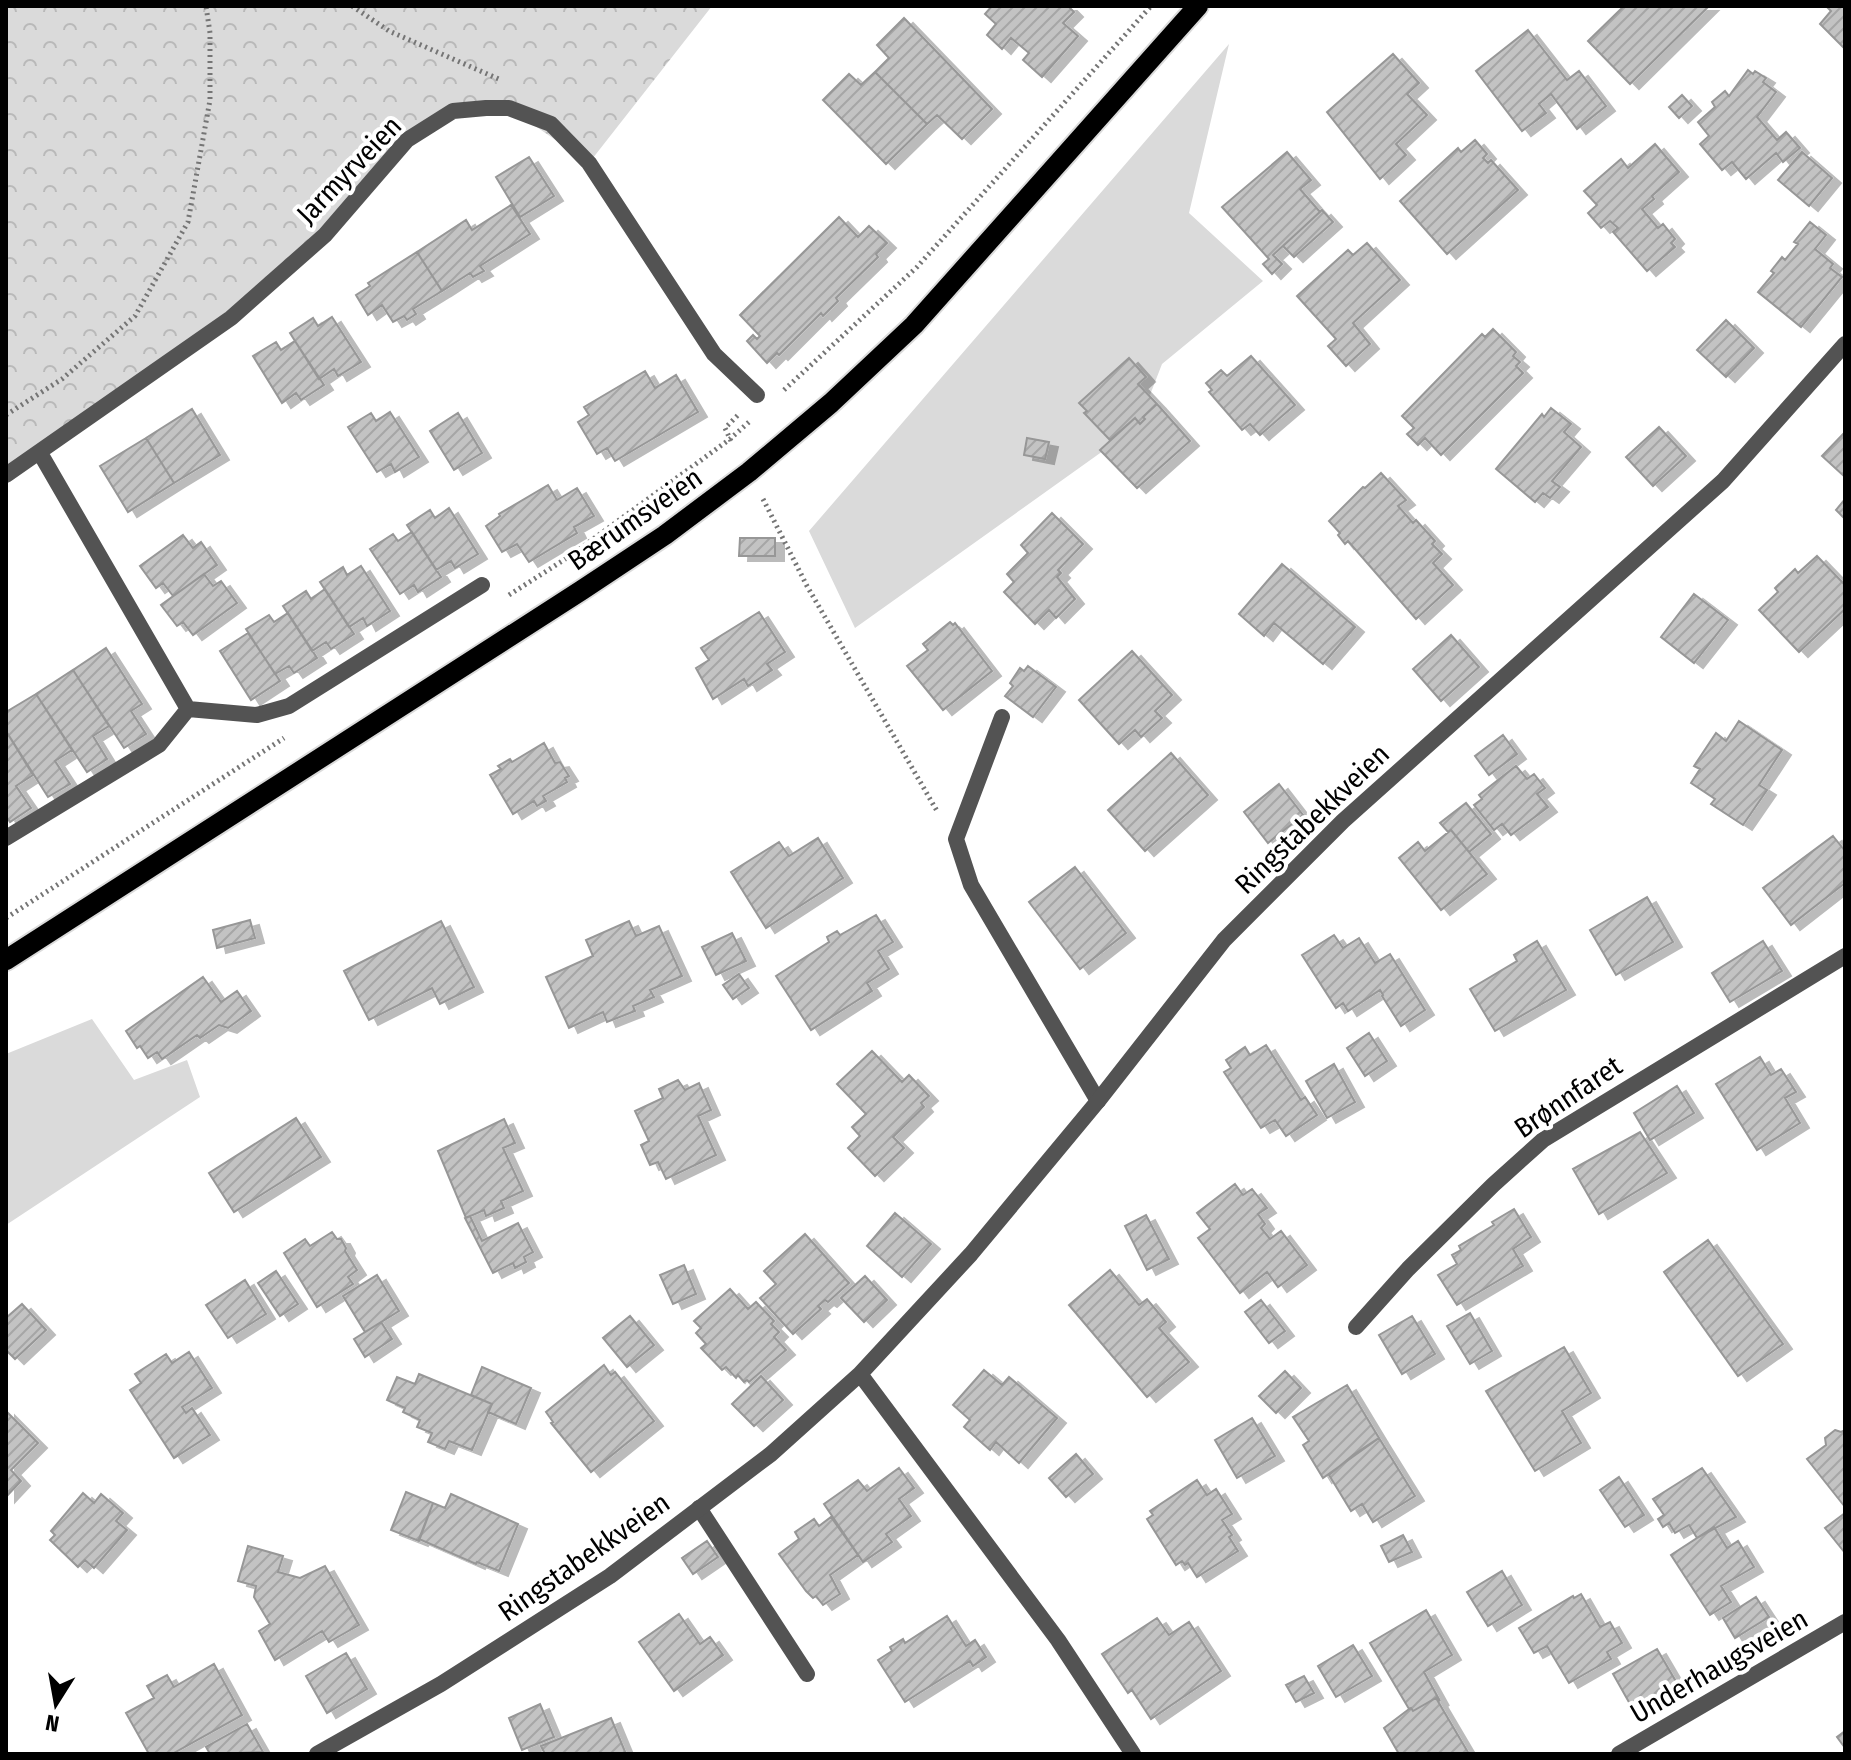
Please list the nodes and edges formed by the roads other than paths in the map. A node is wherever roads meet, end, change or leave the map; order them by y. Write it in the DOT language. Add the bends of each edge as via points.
graph roads {
  1 [pos="1198,6"];
  2 [pos="1845,344"];
  3 [pos="753,391"];
  4 [pos="40,453"];
  5 [pos="6,475"];
  6 [pos="482,585"];
  7 [pos="188,709"];
  8 [pos="1002,717"];
  9 [pos="6,838"];
  10 [pos="1845,956"];
  11 [pos="6,960"];
  12 [pos="1098,1101"];
  13 [pos="1356,1327"];
  14 [pos="860,1374"];
  15 [pos="699,1508"];
  16 [pos="1845,1622"];
  17 [pos="807,1674"];
  18 [pos="317,1754"];
  19 [pos="1133,1754"];
  20 [pos="1619,1754"];
  1 -- 11 [label="main road, Bærumsveien" via="914,325 749,472 582,590"];
  2 -- 12 [label="street, Ringstabekkveien" via="1723,481 1343,821 1235,929"];
  3 -- 4 [label="street, Jarmyrveien" via="714,354 589,163 551,124 509,108 453,111 407,140 325,235 231,318"];
  4 -- 5 [label="street, Jarmyrveien"];
  4 -- 7 [label="street"];
  6 -- 7 [label="street" via="289,706 257,715"];
  7 -- 9 [label="street" via="159,745"];
  8 -- 12 [label="street" via="956,839 971,885"];
  10 -- 13 [label="street, Brønnfaret" via="1543,1140"];
  12 -- 14 [label="street, Ringstabekkveien" via="971,1254"];
  14 -- 15 [label="street, Ringstabekkveien" via="771,1454"];
  14 -- 19 [label="street" via="1058,1640"];
  15 -- 17 [label="street"];
  15 -- 18 [label="street, Ringstabekkveien" via="597,1584 441,1684"];
  16 -- 20 [label="street, Underhaugsveien"];
}
